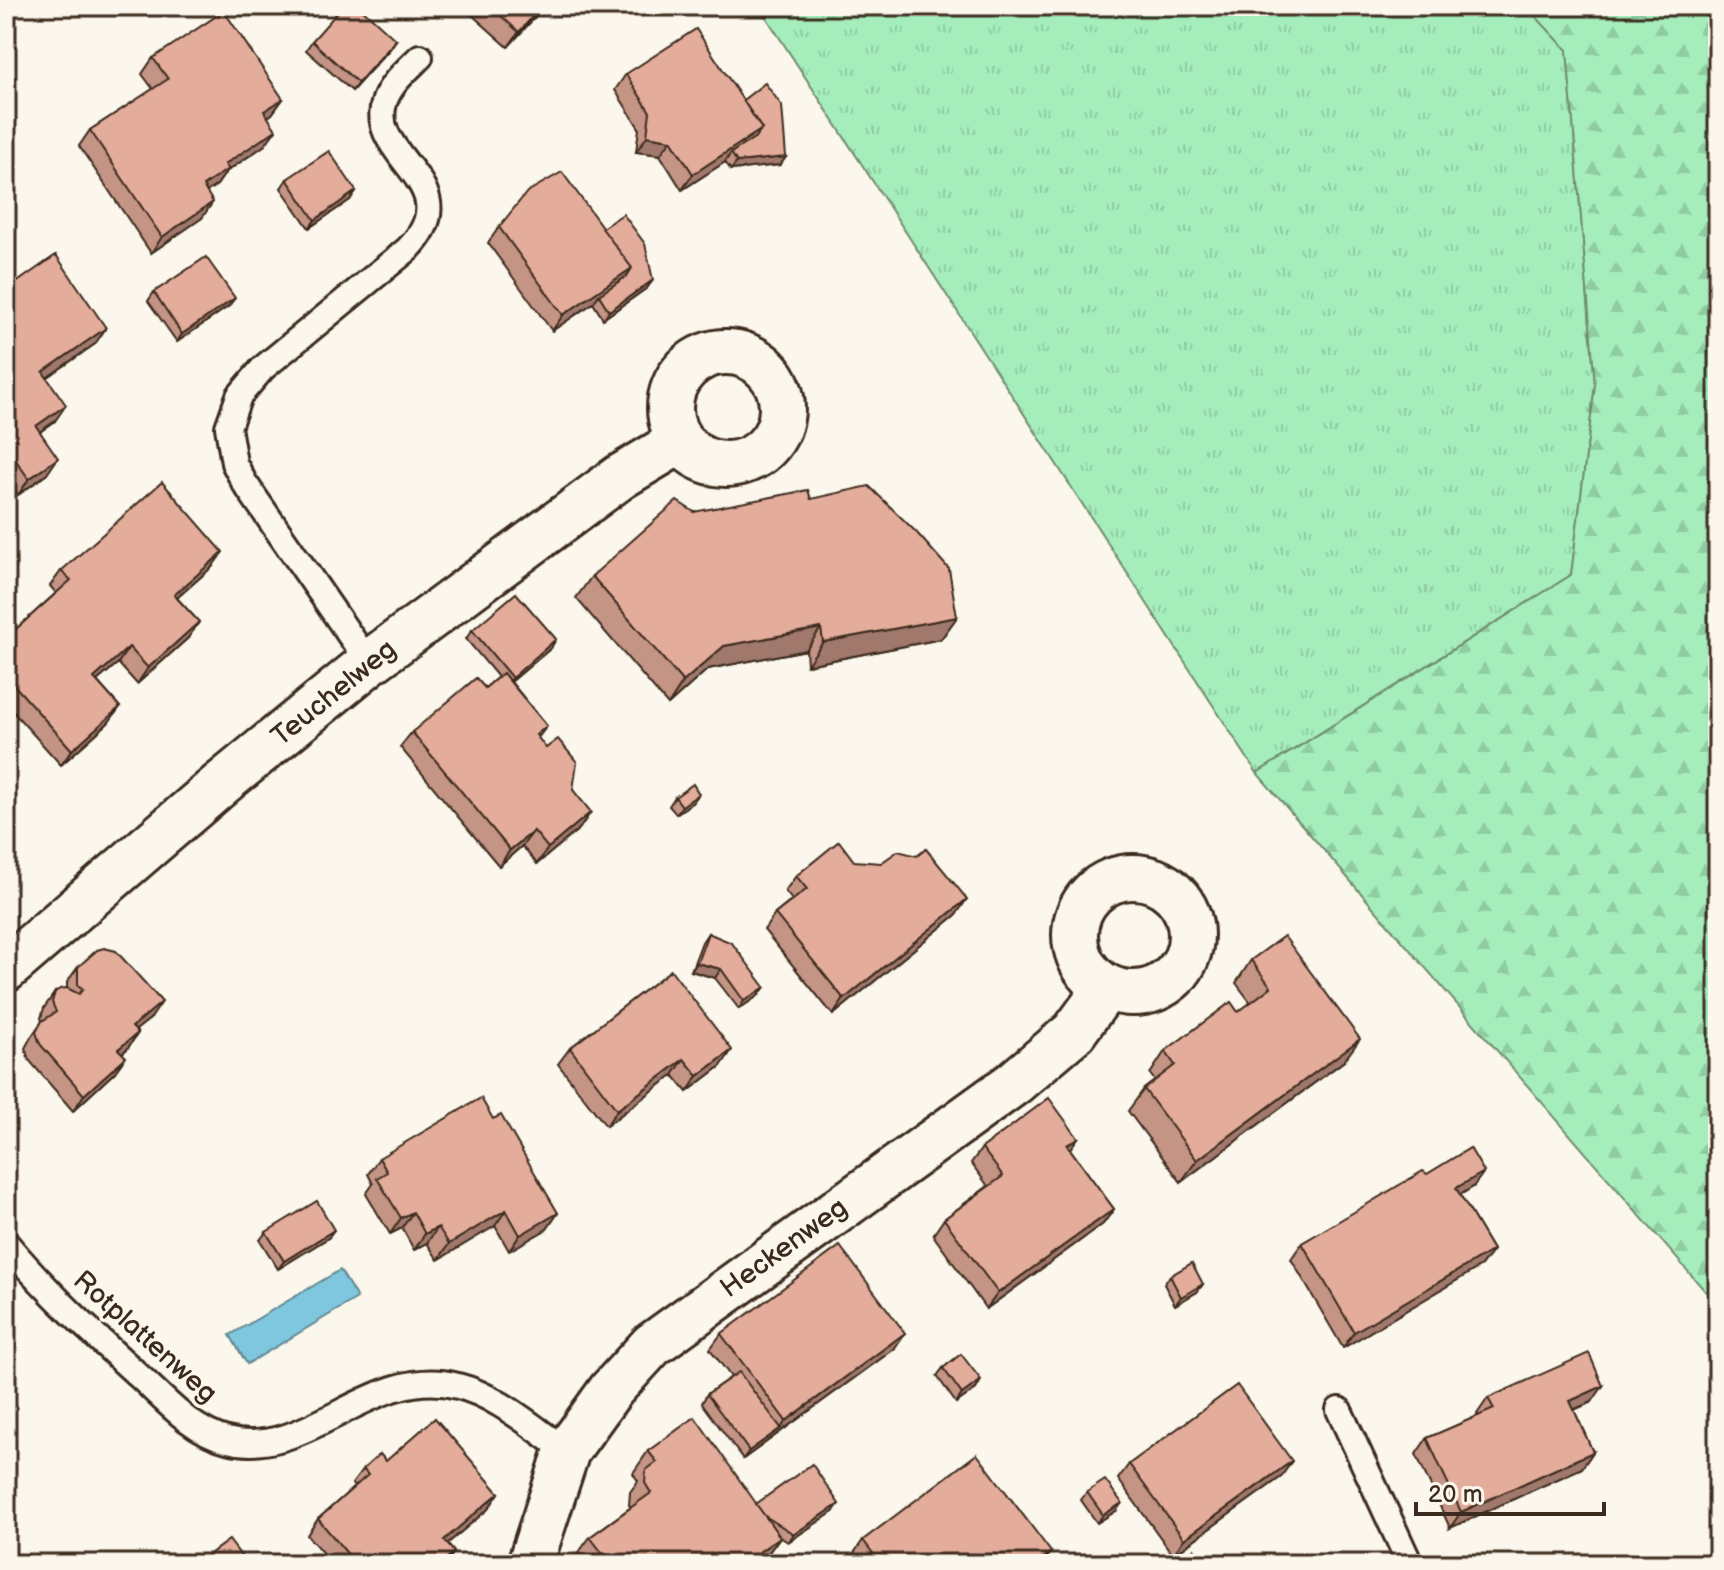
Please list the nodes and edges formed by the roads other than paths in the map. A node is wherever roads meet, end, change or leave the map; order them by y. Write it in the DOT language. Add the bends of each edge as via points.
graph roads {
  1 [pos="420,57"];
  2 [pos="680,441"];
  3 [pos="369,663"];
  4 [pos="6,969"];
  5 [pos="1107,987"];
  6 [pos="6,1243"];
  7 [pos="1339,1410"];
  8 [pos="567,1451"];
  9 [pos="530,1564"];
  10 [pos="1410,1564"];
  1 -- 3 [label="lane" via="391,88 383,115 387,131 429,200 425,227 408,249 263,368 239,396 228,427 234,463 244,482"];
  2 -- 3 [label="street, Teuchelweg" via="620,477"];
  3 -- 4 [label="street, Teuchelweg"];
  5 -- 8 [label="street, Heckenweg" via="1074,1032 1014,1083 652,1345"];
  6 -- 8 [label="lane, Rotplattenweg" via="86,1328 209,1434 229,1441 269,1441 404,1384 429,1381 492,1400"];
  7 -- 10 [label="lane"];
  8 -- 9 [label="street, Heckenweg"];
}
